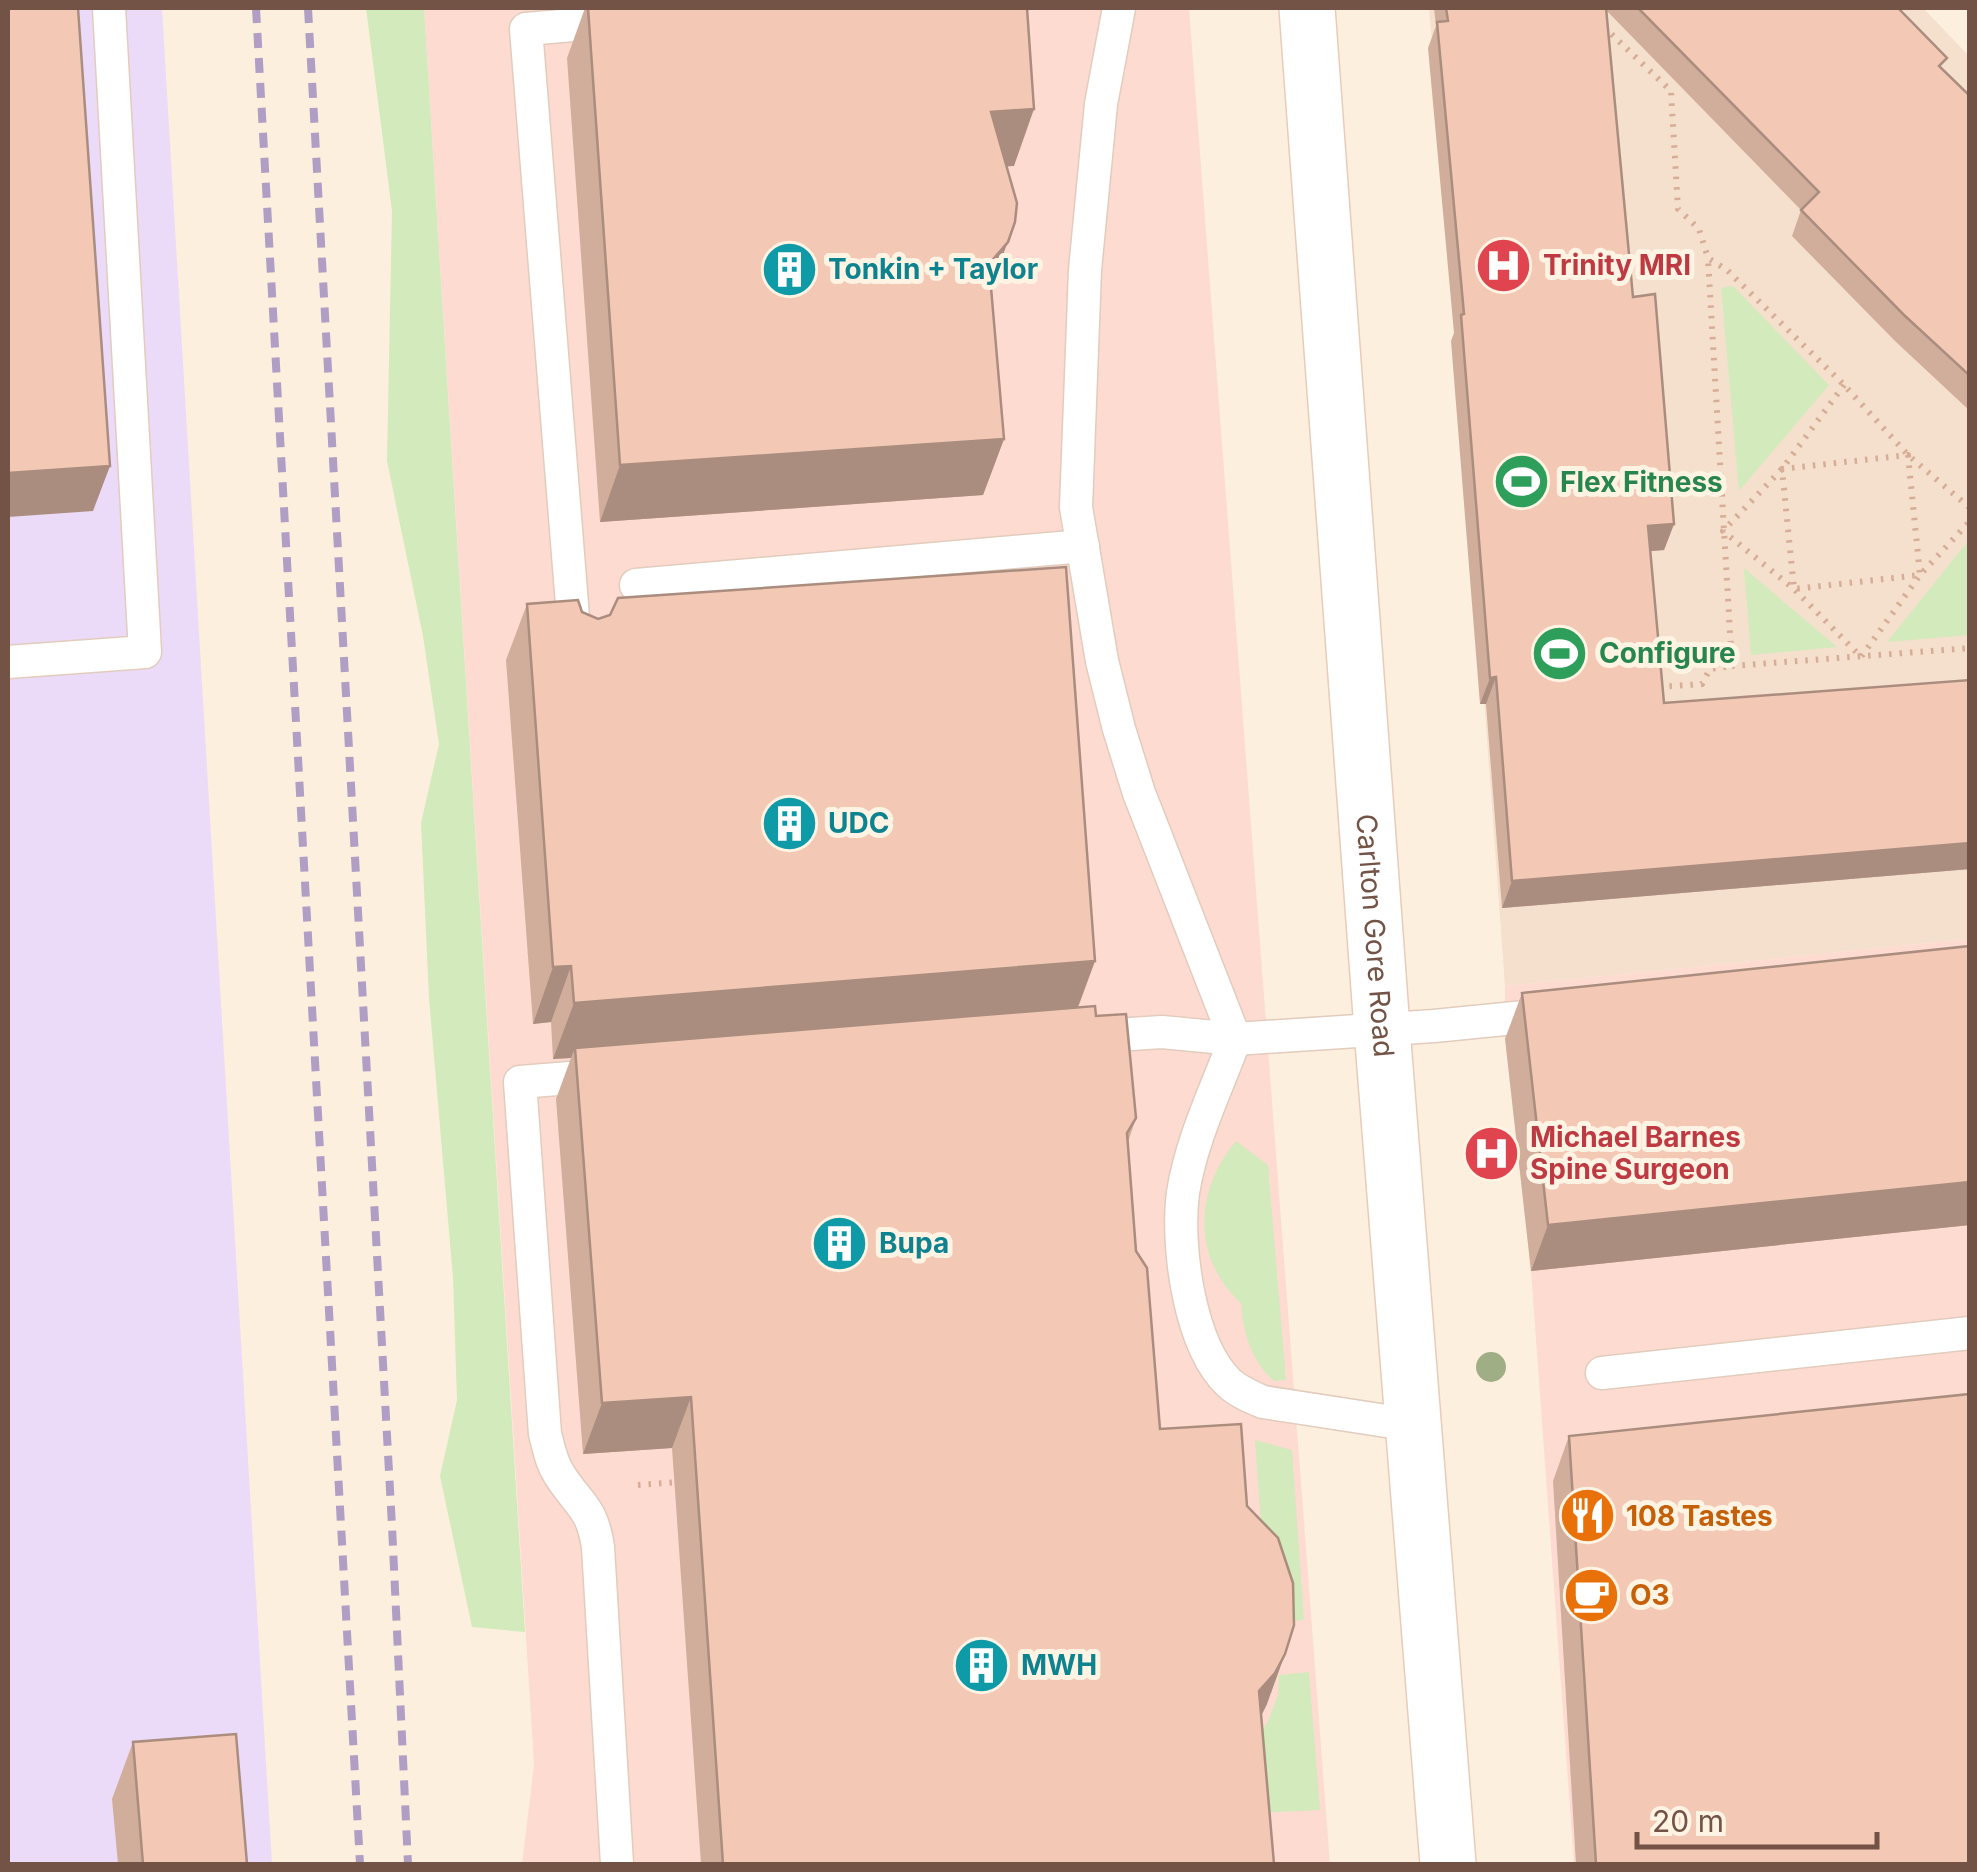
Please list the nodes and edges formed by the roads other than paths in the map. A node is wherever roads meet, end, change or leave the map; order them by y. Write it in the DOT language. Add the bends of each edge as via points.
graph roads {
  1 [pos="109,8"];
  2 [pos="1119,8"];
  3 [pos="1307,8"];
  4 [pos="658,18"];
  5 [pos="1082,546"];
  6 [pos="636,585"];
  7 [pos="577,656"];
  8 [pos="8,662"];
  9 [pos="1583,1011"];
  10 [pos="1382,1030"];
  11 [pos="1058,1039"];
  12 [pos="1235,1039"];
  13 [pos="640,1072"];
  14 [pos="1970,1332"];
  15 [pos="1602,1374"];
  16 [pos="1412,1425"];
  17 [pos="617,1864"];
  18 [pos="1448,1864"];
  1 -- 8 [label="lane" via="145,652"];
  2 -- 5 [label="lane" via="1101,104 1085,270 1076,507"];
  3 -- 10 [label="main road, Carlton Gore Road"];
  4 -- 7 [label="lane" via="526,28"];
  5 -- 6 [label="lane"];
  5 -- 12 [label="lane" via="1118,729"];
  9 -- 10 [label="lane"];
  10 -- 12 [label="lane"];
  10 -- 16 [label="main road, Carlton Gore Road"];
  11 -- 12 [label="lane" via="1162,1032"];
  12 -- 16 [label="lane" via="1184,1192 1190,1298 1210,1358 1228,1382 1263,1402"];
  13 -- 17 [label="lane" via="520,1082 546,1434 551,1458 595,1524 598,1546"];
  14 -- 15 [label="lane"];
  16 -- 18 [label="main road, Carlton Gore Road"];
}
